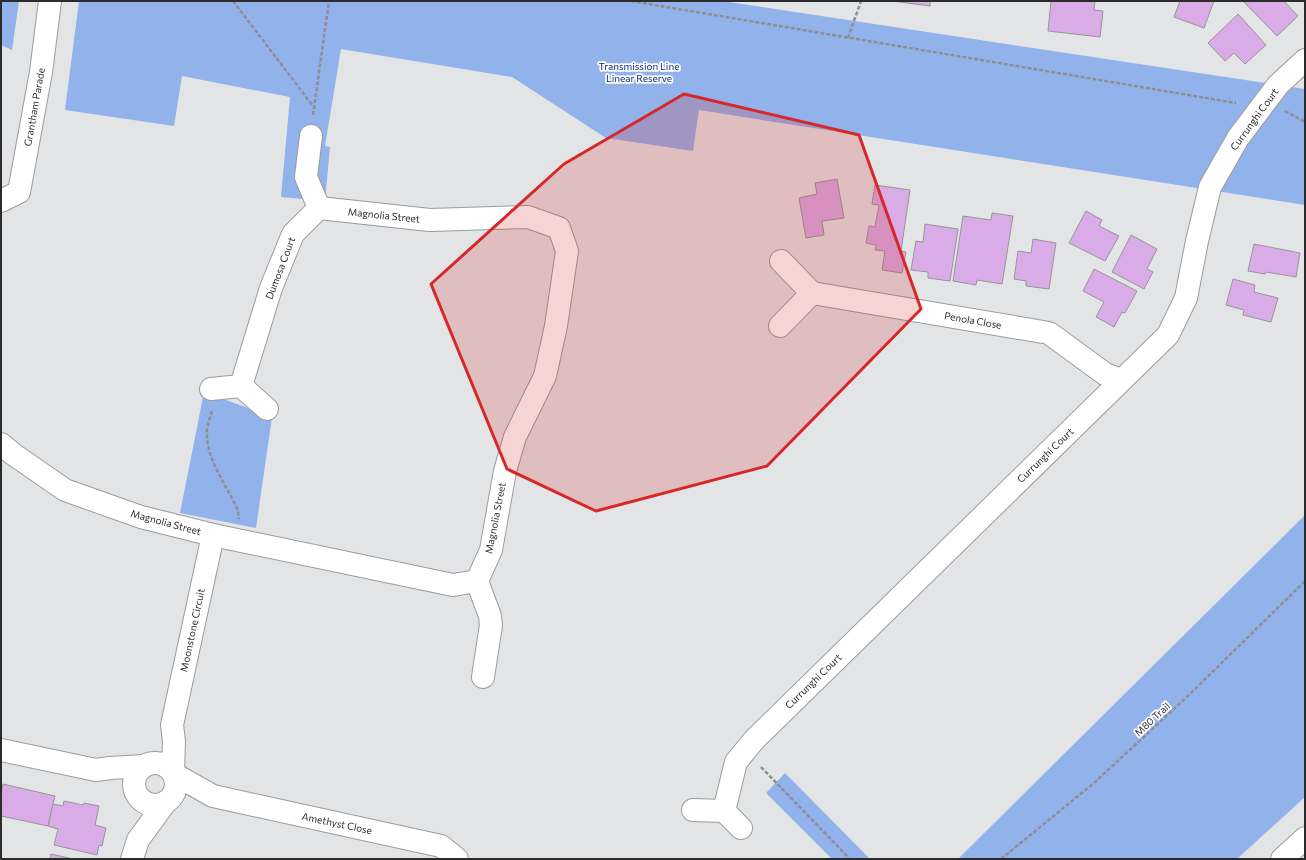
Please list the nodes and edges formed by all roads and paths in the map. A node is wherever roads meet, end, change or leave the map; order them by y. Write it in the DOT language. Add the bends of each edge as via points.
graph roads {
  1 [pos="50,1"];
  2 [pos="233,1"];
  3 [pos="329,1"];
  4 [pos="631,1"];
  5 [pos="861,1"];
  6 [pos="848,38"];
  7 [pos="1305,60"];
  8 [pos="1263,104"];
  9 [pos="313,107"];
  10 [pos="1305,122"];
  11 [pos="311,136"];
  12 [pos="1,200"];
  13 [pos="319,208"];
  14 [pos="781,261"];
  15 [pos="812,293"];
  16 [pos="780,326"];
  17 [pos="1121,380"];
  18 [pos="241,386"];
  19 [pos="212,399"];
  20 [pos="267,409"];
  21 [pos="1,444"];
  22 [pos="238,525"];
  23 [pos="213,535"];
  24 [pos="1305,580"];
  25 [pos="477,581"];
  26 [pos="483,677"];
  27 [pos="172,725"];
  28 [pos="1,750"];
  29 [pos="745,750"];
  30 [pos="145,765"];
  31 [pos="96,770"];
  32 [pos="174,773"];
  33 [pos="136,793"];
  34 [pos="213,796"];
  35 [pos="168,800"];
  36 [pos="692,810"];
  37 [pos="724,811"];
  38 [pos="741,828"];
  39 [pos="1305,838"];
  40 [pos="135,850"];
  41 [pos="457,859"];
  42 [pos="850,859"];
  43 [pos="1001,859"];
  44 [pos="1282,859"];
  1 -- 12 [label="main road, Grantham Parade" via="41,72 19,192"];
  2 -- 9 [label="path"];
  3 -- 9 [label="path"];
  4 -- 6 [label="path"];
  5 -- 6 [label="path"];
  6 -- 8 [label="path" via="1243,104"];
  7 -- 8 [label="main road, Currunghi Court" via="1278,85"];
  8 -- 10 [label="path" via="1278,106"];
  8 -- 17 [label="main road, Currunghi Court" via="1238,138 1210,188 1186,298 1168,335"];
  9 -- 11 [label="path"];
  11 -- 13 [label="main road" via="306,177"];
  13 -- 18 [label="main road, Dumosa Court" via="293,234 271,288"];
  13 -- 25 [label="main road, Magnolia Street" via="430,220 528,218 559,228 567,252 556,326 545,376 515,437 505,471 491,550"];
  14 -- 15 [label="main road"];
  15 -- 16 [label="main road"];
  15 -- 17 [label="main road, Penola Close" via="1049,333 1105,374"];
  17 -- 29 [label="main road, Currunghi Court"];
  18 -- 19 [label="main road"];
  18 -- 20 [label="main road"];
  19 -- 22 [label="path" via="207,431 209,448 238,511"];
  21 -- 23 [label="main road, Magnolia Street" via="65,490 141,517"];
  23 -- 25 [label="main road, Magnolia Street" via="453,585"];
  23 -- 27 [label="main road, Moonstone Circuit"];
  24 -- 43 [label="path, M80 Trail" via="1189,695 1094,783"];
  25 -- 26 [label="main road" via="491,625"];
  27 -- 30 [label="main road, Moonstone Circuit"];
  27 -- 32 [label="main road, Moonstone Circuit"];
  28 -- 31 [label="main road"];
  29 -- 37 [label="main road, Currunghi Court" via="736,762"];
  29 -- 42 [label="path"];
  30 -- 31 [label="main road"];
  30 -- 32 [label="main road" via="158,762 169,767"];
  30 -- 33 [label="main road" via="135,776"];
  31 -- 33 [label="main road"];
  32 -- 34 [label="main road, Amethyst Close"];
  32 -- 35 [label="main road" via="177,784 174,794"];
  33 -- 35 [label="main road" via="153,805"];
  33 -- 40 [label="main road"];
  34 -- 35 [label="main road, Amethyst Close"];
  34 -- 41 [label="main road, Amethyst Close" via="441,846"];
  35 -- 40 [label="main road"];
  36 -- 37 [label="main road"];
  37 -- 38 [label="main road"];
  39 -- 44 [label="main road"];
}
